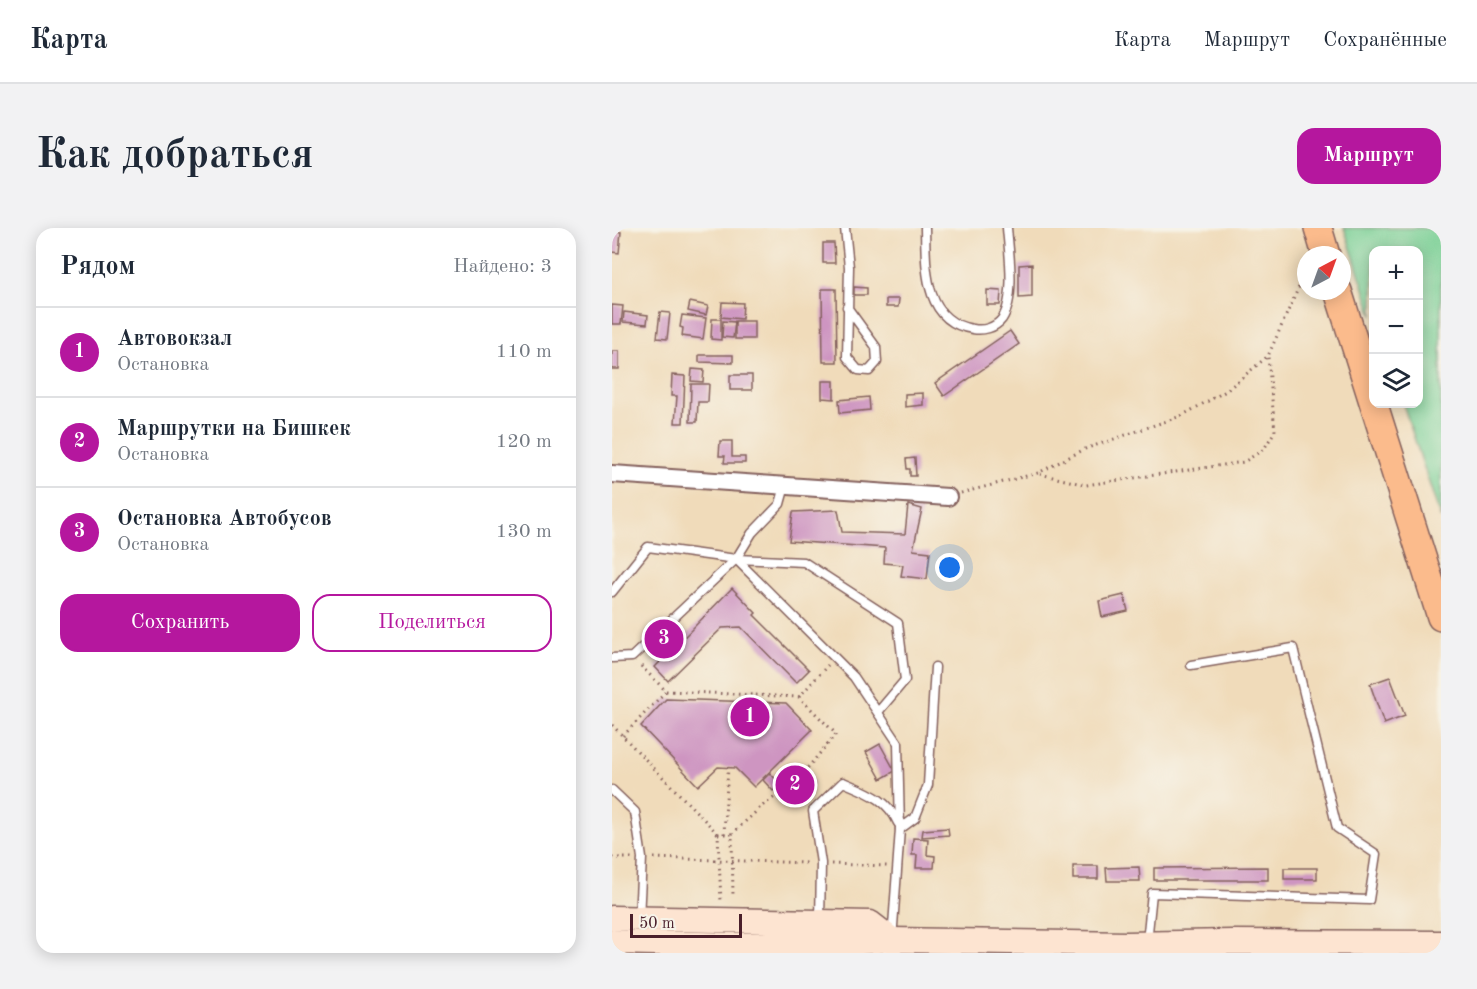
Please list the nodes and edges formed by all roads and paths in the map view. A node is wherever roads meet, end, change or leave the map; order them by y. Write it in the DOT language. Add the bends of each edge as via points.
graph roads {
  1 [pos="845,228"];
  2 [pos="925,228"];
  3 [pos="1007,228"];
  4 [pos="1318,228"];
  5 [pos="1323,246"];
  6 [pos="1297,291"];
  7 [pos="1341,300"];
  8 [pos="847,307"];
  9 [pos="1268,356"];
  10 [pos="1038,473"];
  11 [pos="612,474"];
  12 [pos="785,486"];
  13 [pos="948,497"];
  14 [pos="736,559"];
  15 [pos="612,592"];
  16 [pos="1441,617"];
  17 [pos="632,657"];
  18 [pos="612,658"];
  19 [pos="835,658"];
  20 [pos="1191,665"];
  21 [pos="935,667"];
  22 [pos="666,691"];
  23 [pos="799,697"];
  24 [pos="878,712"];
  25 [pos="612,724"];
  26 [pos="623,736"];
  27 [pos="728,767"];
  28 [pos="804,772"];
  29 [pos="612,790"];
  30 [pos="779,794"];
  31 [pos="900,829"];
  32 [pos="718,834"];
  33 [pos="724,834"];
  34 [pos="732,834"];
  35 [pos="612,858"];
  36 [pos="642,858"];
  37 [pos="719,860"];
  38 [pos="733,860"];
  39 [pos="805,862"];
  40 [pos="821,863"];
  41 [pos="898,867"];
  42 [pos="722,897"];
  43 [pos="733,897"];
  44 [pos="612,918"];
  45 [pos="639,918"];
  46 [pos="816,940"];
  47 [pos="612,942"];
  48 [pos="1441,944"];
  49 [pos="1134,946"];
  50 [pos="890,947"];
  51 [pos="1233,947"];
  52 [pos="1308,948"];
  53 [pos="742,949"];
  1 -- 8 [label="lane" via="849,267"];
  2 -- 3 [label="lane" via="926,276 938,308 956,324 974,330 991,328 1001,319 1008,302"];
  4 -- 5 [label="main road"];
  6 -- 9 [label="path"];
  7 -- 16 [label="main road"];
  8 -- 8 [label="lane" via="848,357 858,370 869,371 877,362 876,347"];
  9 -- 10 [label="path" via="1226,391 1181,416 1085,449"];
  9 -- 10 [label="path" via="1275,431 1264,449 1244,462 1086,485"];
  10 -- 13 [label="path"];
  11 -- 12 [label="street"];
  12 -- 13 [label="street"];
  12 -- 14 [label="lane" via="780,504 752,533"];
  14 -- 15 [label="lane" via="648,547"];
  14 -- 17 [label="lane"];
  14 -- 19 [label="lane"];
  14 -- 24 [label="lane" via="804,562 898,623 905,680"];
  17 -- 18 [label="lane"];
  17 -- 22 [label="path"];
  19 -- 23 [label="path"];
  19 -- 24 [label="lane" via="854,677"];
  20 -- 49 [label="lane" via="1293,648 1337,828 1376,854 1369,900 1152,893"];
  21 -- 31 [label="lane" via="928,785 915,818"];
  22 -- 23 [label="path"];
  22 -- 26 [label="path"];
  23 -- 28 [label="path" via="836,734"];
  24 -- 31 [label="lane" via="898,742"];
  25 -- 26 [label="path"];
  26 -- 32 [label="path"];
  27 -- 33 [label="path"];
  29 -- 36 [label="lane" via="635,812"];
  30 -- 34 [label="path"];
  31 -- 40 [label="lane" via="884,801 843,782 813,811"];
  31 -- 41 [label="lane"];
  32 -- 33 [label="path"];
  32 -- 37 [label="path"];
  33 -- 34 [label="path"];
  34 -- 38 [label="path"];
  35 -- 36 [label="path"];
  36 -- 37 [label="path"];
  36 -- 45 [label="lane"];
  37 -- 38 [label="path"];
  37 -- 42 [label="path"];
  38 -- 39 [label="path"];
  38 -- 43 [label="path"];
  40 -- 41 [label="path"];
  40 -- 46 [label="lane"];
  41 -- 50 [label="lane"];
  44 -- 45 [label="main road"];
  45 -- 46 [label="main road"];
  46 -- 50 [label="main road"];
  46 -- 53 [label="main road"];
  47 -- 53 [label="main road"];
  48 -- 52 [label="main road"];
  49 -- 50 [label="main road"];
  49 -- 51 [label="main road"];
  51 -- 52 [label="main road"];
}
